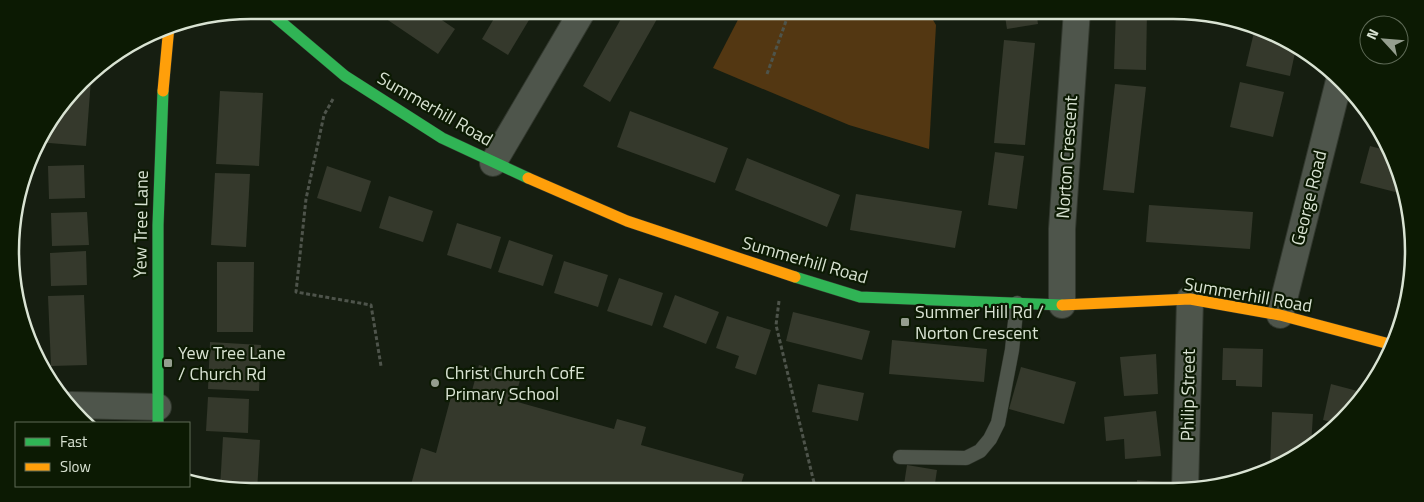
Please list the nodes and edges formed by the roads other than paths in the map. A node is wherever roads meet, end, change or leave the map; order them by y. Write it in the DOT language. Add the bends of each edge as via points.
graph roads {
  1 [pos="278,19"];
  2 [pos="578,19"];
  3 [pos="1076,19"];
  4 [pos="168,34"];
  5 [pos="1337,87"];
  6 [pos="493,163"];
  7 [pos="1190,299"];
  8 [pos="1017,303"];
  9 [pos="1062,305"];
  10 [pos="1280,315"];
  11 [pos="1386,343"];
  12 [pos="78,406"];
  13 [pos="158,415"];
  14 [pos="900,457"];
  15 [pos="1185,483"];
  1 -- 6 [label="main road, Summerhill Road" via="345,76 442,138"];
  2 -- 6 [label="street"];
  3 -- 9 [label="street, Norton Crescent" via="1062,229"];
  4 -- 13 [label="main road, Yew Tree Lane" via="156,231"];
  5 -- 10 [label="street, George Road"];
  6 -- 8 [label="main road, Summerhill Road" via="627,221 860,297"];
  7 -- 9 [label="main road, Summerhill Road"];
  7 -- 10 [label="main road, Summerhill Road"];
  7 -- 15 [label="street, Philip Street"];
  8 -- 9 [label="main road, Summerhill Road"];
  8 -- 14 [label="lane" via="998,423 990,440 980,451 966,458"];
  10 -- 11 [label="main road, Summerhill Road"];
  12 -- 13 [label="street"];
}
